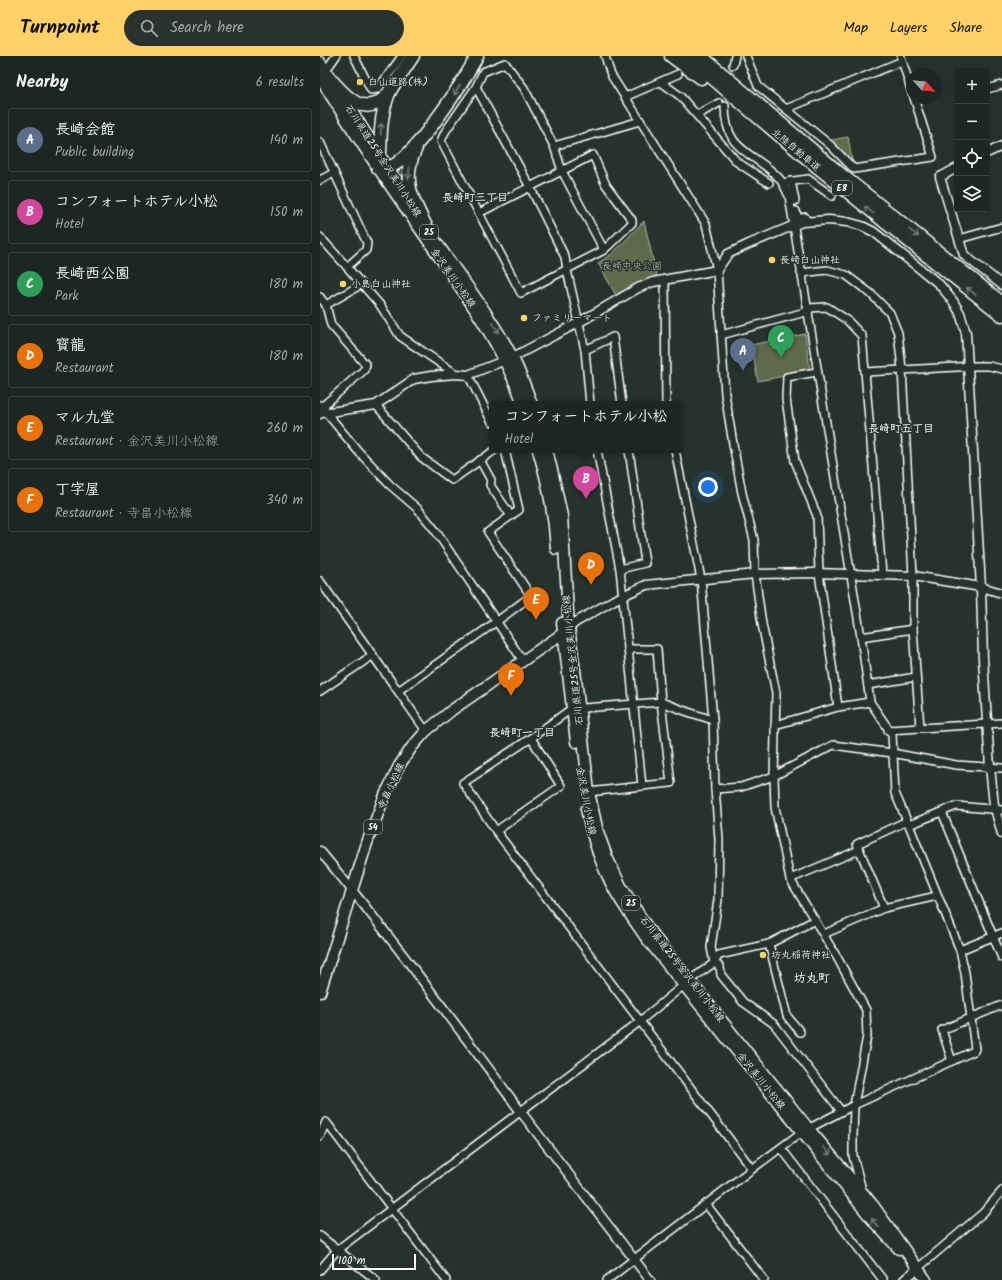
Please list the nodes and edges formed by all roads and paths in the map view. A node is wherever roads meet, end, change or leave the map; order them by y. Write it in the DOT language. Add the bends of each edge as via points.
graph roads {
  1 [pos="336,56"];
  2 [pos="354,56"];
  3 [pos="402,56"];
  4 [pos="413,56"];
  5 [pos="477,56"];
  6 [pos="605,56"];
  7 [pos="671,56"];
  8 [pos="686,56"];
  9 [pos="701,56"];
  10 [pos="710,56"];
  11 [pos="735,56"];
  12 [pos="746,56"];
  13 [pos="901,58"];
  14 [pos="320,62"];
  15 [pos="733,65"];
  16 [pos="678,74"];
  17 [pos="906,74"];
  18 [pos="322,76"];
  19 [pos="332,82"];
  20 [pos="661,82"];
  21 [pos="1002,85"];
  22 [pos="392,87"];
  23 [pos="476,87"];
  24 [pos="990,88"];
  25 [pos="625,97"];
  26 [pos="916,104"];
  27 [pos="786,109"];
  28 [pos="697,115"];
  29 [pos="640,121"];
  30 [pos="423,137"];
  31 [pos="780,137"];
  32 [pos="320,142"];
  33 [pos="554,146"];
  34 [pos="1002,146"];
  35 [pos="990,152"];
  36 [pos="382,164"];
  37 [pos="954,170"];
  38 [pos="562,171"];
  39 [pos="334,173"];
  40 [pos="843,176"];
  41 [pos="320,180"];
  42 [pos="791,181"];
  43 [pos="769,183"];
  44 [pos="783,184"];
  45 [pos="530,187"];
  46 [pos="832,196"];
  47 [pos="480,213"];
  48 [pos="807,222"];
  49 [pos="794,226"];
  50 [pos="1002,228"];
  51 [pos="428,230"];
  52 [pos="320,238"];
  53 [pos="959,239"];
  54 [pos="604,250"];
  55 [pos="348,267"];
  56 [pos="567,270"];
  57 [pos="718,270"];
  58 [pos="801,273"];
  59 [pos="665,280"];
  60 [pos="362,284"];
  61 [pos="1002,285"];
  62 [pos="320,297"];
  63 [pos="1002,303"];
  64 [pos="326,305"];
  65 [pos="808,309"];
  66 [pos="1002,315"];
  67 [pos="578,323"];
  68 [pos="722,334"];
  69 [pos="584,350"];
  70 [pos="509,359"];
  71 [pos="968,366"];
  72 [pos="902,369"];
  73 [pos="1002,369"];
  74 [pos="817,372"];
  75 [pos="865,372"];
  76 [pos="456,374"];
  77 [pos="468,375"];
  78 [pos="522,401"];
  79 [pos="530,401"];
  80 [pos="590,401"];
  81 [pos="622,401"];
  82 [pos="666,401"];
  83 [pos="376,405"];
  84 [pos="322,410"];
  85 [pos="489,416"];
  86 [pos="490,453"];
  87 [pos="506,453"];
  88 [pos="539,453"];
  89 [pos="548,453"];
  90 [pos="598,453"];
  91 [pos="629,453"];
  92 [pos="676,453"];
  93 [pos="480,460"];
  94 [pos="511,516"];
  95 [pos="620,569"];
  96 [pos="819,573"];
  97 [pos="755,574"];
  98 [pos="850,574"];
  99 [pos="882,574"];
  100 [pos="913,576"];
  101 [pos="701,579"];
  102 [pos="320,581"];
  103 [pos="981,587"];
  104 [pos="1002,593"];
  105 [pos="623,596"];
  106 [pos="496,622"];
  107 [pos="913,629"];
  108 [pos="565,631"];
  109 [pos="861,638"];
  110 [pos="628,649"];
  111 [pos="373,656"];
  112 [pos="523,661"];
  113 [pos="916,677"];
  114 [pos="868,685"];
  115 [pos="320,691"];
  116 [pos="398,691"];
  117 [pos="661,702"];
  118 [pos="870,702"];
  119 [pos="634,705"];
  120 [pos="838,707"];
  121 [pos="575,708"];
  122 [pos="713,720"];
  123 [pos="1002,723"];
  124 [pos="988,724"];
  125 [pos="775,725"];
  126 [pos="920,728"];
  127 [pos="888,730"];
  128 [pos="426,731"];
  129 [pos="531,738"];
  130 [pos="892,753"];
  131 [pos="990,767"];
  132 [pos="1002,768"];
  133 [pos="774,776"];
  134 [pos="642,786"];
  135 [pos="715,789"];
  136 [pos="588,792"];
  137 [pos="998,809"];
  138 [pos="942,812"];
  139 [pos="496,831"];
  140 [pos="1002,834"];
  141 [pos="859,850"];
  142 [pos="321,854"];
  143 [pos="790,879"];
  144 [pos="353,890"];
  145 [pos="937,896"];
  146 [pos="884,908"];
  147 [pos="815,920"];
  148 [pos="1002,933"];
  149 [pos="824,934"];
  150 [pos="993,936"];
  151 [pos="769,944"];
  152 [pos="960,950"];
  153 [pos="1002,958"];
  154 [pos="714,963"];
  155 [pos="687,983"];
  156 [pos="320,992"];
  157 [pos="1002,1005"];
  158 [pos="971,1018"];
  159 [pos="639,1022"];
  160 [pos="800,1032"];
  161 [pos="952,1060"];
  162 [pos="854,1105"];
  163 [pos="521,1111"];
  164 [pos="841,1111"];
  165 [pos="806,1130"];
  166 [pos="320,1136"];
  167 [pos="782,1148"];
  168 [pos="752,1169"];
  169 [pos="1002,1192"];
  170 [pos="863,1194"];
  171 [pos="706,1204"];
  172 [pos="391,1209"];
  173 [pos="320,1236"];
  174 [pos="337,1250"];
  175 [pos="634,1259"];
  176 [pos="915,1265"];
  177 [pos="320,1270"];
  178 [pos="376,1280"];
  179 [pos="446,1280"];
  180 [pos="607,1280"];
  181 [pos="650,1280"];
  182 [pos="764,1280"];
  183 [pos="883,1280"];
  184 [pos="904,1280"];
  185 [pos="926,1280"];
  1 -- 18 [label="street"];
  2 -- 3 [label="street" via="371,90 378,90"];
  4 -- 22 [label="highway"];
  5 -- 30 [label="highway, one-way" via="451,101"];
  6 -- 25 [label="street" via="611,75"];
  7 -- 31 [label="highway"];
  8 -- 31 [label="highway, 北陸自動車道 / E8"];
  9 -- 40 [label="highway, 北陸自動車道 / E8"];
  10 -- 40 [label="highway"];
  11 -- 15 [label="street"];
  12 -- 27 [label="street" via="758,86"];
  13 -- 17 [label="street"];
  13 -- 27 [label="street"];
  14 -- 18 [label="main road, 石川県道25号金沢美川小松線 / 25"];
  16 -- 20 [label="street"];
  18 -- 19 [label="main road, 石川県道25号金沢美川小松線 / 25"];
  18 -- 36 [label="main road, 金沢美川小松線 / 25" via="352,129"];
  19 -- 22 [label="highway" via="349,99 366,106 382,100"];
  19 -- 36 [label="main road, 石川県道25号金沢美川小松線 / 25"];
  20 -- 25 [label="street"];
  20 -- 28 [label="street" via="680,96"];
  21 -- 24 [label="street"];
  36 -- 22 [label="highway, one-way" via="382,120 385,102"];
  23 -- 33 [label="street" via="484,72 505,63 524,88"];
  23 -- 45 [label="street"];
  23 -- 47 [label="street" via="441,141"];
  25 -- 29 [label="street"];
  26 -- 27 [label="street" via="933,157 854,169 830,151"];
  28 -- 43 [label="street" via="737,162"];
  28 -- 44 [label="street" via="722,105 733,140 780,178"];
  29 -- 33 [label="street"];
  29 -- 57 [label="street" via="706,224"];
  30 -- 36 [label="highway" via="401,160"];
  30 -- 51 [label="highway, one-way" via="411,159 408,181"];
  66 -- 31 [label="highway, 北陸自動車道 / E8, one-way"];
  32 -- 39 [label="street"];
  33 -- 38 [label="street"];
  34 -- 35 [label="street"];
  36 -- 51 [label="main road, 石川県道25号金沢美川小松線 / 25"];
  36 -- 70 [label="main road, 金沢美川小松線 / 25"];
  37 -- 53 [label="street" via="940,177"];
  38 -- 45 [label="street"];
  38 -- 54 [label="street"];
  38 -- 54 [label="street" via="593,155 606,185 632,220 632,223"];
  39 -- 41 [label="street"];
  39 -- 55 [label="street" via="367,243 366,250"];
  40 -- 63 [label="highway, 北陸自動車道 / E8, one-way"];
  42 -- 44 [label="street"];
  42 -- 46 [label="street" via="808,179"];
  42 -- 48 [label="street" via="798,218 805,217"];
  44 -- 49 [label="street" via="789,196"];
  45 -- 47 [label="street"];
  45 -- 56 [label="street" via="565,257"];
  47 -- 56 [label="street" via="521,293"];
  48 -- 49 [label="street"];
  48 -- 71 [label="street" via="829,220 862,226 884,239 939,284 960,313 966,332"];
  49 -- 57 [label="street" via="728,254"];
  49 -- 58 [label="street"];
  50 -- 53 [label="street"];
  51 -- 70 [label="main road, 石川県道25号金沢美川小松線 / 25, one-way" via="476,297"];
  52 -- 55 [label="street"];
  53 -- 61 [label="street" via="964,254"];
  54 -- 56 [label="street"];
  55 -- 60 [label="street"];
  56 -- 67 [label="street"];
  57 -- 59 [label="street"];
  57 -- 68 [label="street"];
  58 -- 65 [label="street"];
  58 -- 72 [label="street" via="827,270 846,275 870,293 890,313 898,333"];
  59 -- 67 [label="street" via="638,288"];
  59 -- 82 [label="street"];
  60 -- 64 [label="street"];
  60 -- 76 [label="street" via="380,305 400,336"];
  62 -- 64 [label="street"];
  64 -- 84 [label="street" via="331,325 366,365 364,370 324,405"];
  65 -- 68 [label="street"];
  65 -- 74 [label="street"];
  65 -- 75 [label="street" via="827,306 847,320 862,336"];
  67 -- 69 [label="street"];
  67 -- 70 [label="street"];
  68 -- 97 [label="street" via="725,394 742,493 754,540"];
  69 -- 80 [label="street"];
  69 -- 81 [label="street" via="614,337"];
  70 -- 77 [label="street"];
  70 -- 78 [label="main road, 金沢美川小松線 / 25"];
  70 -- 79 [label="main road, 石川県道25号金沢美川小松線 / 25"];
  71 -- 72 [label="street"];
  71 -- 73 [label="street"];
  71 -- 103 [label="street"];
  72 -- 75 [label="street"];
  72 -- 100 [label="street"];
  74 -- 96 [label="street" via="787,377 786,399 795,461 817,516"];
  74 -- 98 [label="street"];
  75 -- 99 [label="street"];
  76 -- 77 [label="street"];
  76 -- 83 [label="street" via="414,379"];
  77 -- 85 [label="street"];
  83 -- 84 [label="street" via="330,412"];
  83 -- 93 [label="street" via="421,457 452,480"];
  84 -- 106 [label="street" via="390,485 418,509 435,530"];
  86 -- 93 [label="street"];
  87 -- 94 [label="street" via="519,510"];
  88 -- 108 [label="main road, 25" via="547,478 554,519"];
  89 -- 108 [label="main road, 石川県道25号金沢美川小松線 / 25" via="562,516"];
  90 -- 95 [label="street"];
  91 -- 95 [label="street" via="646,563"];
  92 -- 101 [label="street"];
  93 -- 94 [label="street" via="491,480 490,485"];
  94 -- 106 [label="street" via="488,532 531,596"];
  95 -- 105 [label="street"];
  96 -- 97 [label="street"];
  96 -- 98 [label="street"];
  96 -- 120 [label="street"];
  97 -- 101 [label="street"];
  97 -- 125 [label="street" via="776,693"];
  98 -- 99 [label="street"];
  98 -- 109 [label="street"];
  99 -- 100 [label="street"];
  100 -- 103 [label="street"];
  100 -- 107 [label="street"];
  101 -- 105 [label="street" via="646,585"];
  101 -- 122 [label="street"];
  102 -- 111 [label="street"];
  103 -- 104 [label="street"];
  103 -- 124 [label="street"];
  105 -- 108 [label="street" via="576,622"];
  105 -- 110 [label="street"];
  106 -- 112 [label="street"];
  106 -- 116 [label="street"];
  107 -- 109 [label="street"];
  107 -- 113 [label="street"];
  108 -- 112 [label="main road, 寺畠小松線 / 54"];
  108 -- 121 [label="main road, 石川県道25号金沢美川小松線 / 25" via="576,678"];
  109 -- 114 [label="street"];
  110 -- 117 [label="street" via="657,648"];
  110 -- 119 [label="street"];
  111 -- 115 [label="street"];
  111 -- 116 [label="street"];
  112 -- 128 [label="main road, 寺畠小松線 / 54"];
  113 -- 114 [label="street"];
  113 -- 126 [label="street"];
  114 -- 118 [label="street"];
  116 -- 128 [label="street"];
  117 -- 119 [label="street"];
  117 -- 122 [label="street"];
  117 -- 134 [label="street" via="671,783"];
  118 -- 120 [label="street"];
  118 -- 127 [label="street"];
  119 -- 121 [label="street"];
  119 -- 134 [label="street"];
  120 -- 125 [label="street"];
  121 -- 129 [label="street"];
  121 -- 136 [label="main road, 石川県道25号金沢美川小松線 / 25"];
  121 -- 155 [label="main road, 金沢美川小松線 / 25" via="582,793 590,832 601,862 615,892 646,938"];
  122 -- 135 [label="street"];
  123 -- 124 [label="street"];
  124 -- 126 [label="street"];
  124 -- 131 [label="street"];
  125 -- 133 [label="street"];
  126 -- 127 [label="street"];
  127 -- 130 [label="street" via="892,734"];
  128 -- 144 [label="main road, 寺畠小松線 / 54" via="399,766 385,795"];
  129 -- 139 [label="street" via="561,786"];
  129 -- 139 [label="street" via="463,783"];
  130 -- 131 [label="street"];
  130 -- 133 [label="street" via="833,745"];
  130 -- 141 [label="street" via="895,793 907,821 857,844"];
  131 -- 132 [label="street"];
  131 -- 137 [label="street"];
  133 -- 135 [label="street" via="741,787"];
  133 -- 143 [label="street" via="775,807"];
  134 -- 136 [label="street"];
  135 -- 154 [label="street" via="719,840 718,900 711,946"];
  136 -- 155 [label="main road, 石川県道25号金沢美川小松線 / 25" via="600,839 621,886"];
  137 -- 138 [label="street" via="956,806"];
  137 -- 140 [label="street"];
  138 -- 145 [label="street" via="909,825"];
  138 -- 150 [label="street"];
  139 -- 159 [label="street"];
  141 -- 143 [label="street"];
  141 -- 146 [label="street"];
  142 -- 144 [label="street"];
  143 -- 147 [label="street"];
  144 -- 156 [label="main road, 寺畠小松線 / 54"];
  144 -- 163 [label="street"];
  145 -- 146 [label="street"];
  145 -- 152 [label="street"];
  146 -- 149 [label="street"];
  147 -- 149 [label="street"];
  147 -- 151 [label="street"];
  148 -- 150 [label="street"];
  149 -- 162 [label="street" via="866,1010 867,1036"];
  150 -- 152 [label="street"];
  150 -- 153 [label="street"];
  151 -- 154 [label="street" via="719,955"];
  151 -- 160 [label="street" via="787,1016"];
  152 -- 158 [label="street"];
  154 -- 155 [label="street"];
  154 -- 164 [label="street" via="720,966 721,975 743,1002 774,1024"];
  155 -- 159 [label="street"];
  155 -- 165 [label="main road, 石川県道25号金沢美川小松線 / 25"];
  157 -- 158 [label="street"];
  158 -- 161 [label="street" via="976,1049"];
  158 -- 161 [label="street" via="942,1030"];
  159 -- 163 [label="street"];
  159 -- 168 [label="street"];
  161 -- 162 [label="street"];
  162 -- 164 [label="street"];
  162 -- 170 [label="street" via="853,1156"];
  163 -- 172 [label="street"];
  163 -- 175 [label="street"];
  164 -- 165 [label="street"];
  165 -- 167 [label="street"];
  165 -- 170 [label="main road, 石川県道25号金沢美川小松線 / 25, one-way"];
  176 -- 165 [label="main road, 25, one-way" via="874,1222"];
  166 -- 172 [label="street" via="326,1122"];
  167 -- 168 [label="street"];
  167 -- 183 [label="street"];
  168 -- 171 [label="street"];
  169 -- 176 [label="street" via="983,1213"];
  170 -- 176 [label="main road, 石川県道25号金沢美川小松線 / 25" via="892,1230"];
  171 -- 175 [label="street"];
  171 -- 182 [label="street"];
  172 -- 174 [label="street"];
  172 -- 179 [label="street"];
  173 -- 174 [label="street"];
  174 -- 177 [label="street"];
  174 -- 178 [label="street"];
  175 -- 180 [label="street"];
  175 -- 181 [label="street"];
  176 -- 184 [label="street"];
  176 -- 185 [label="main road, 25"];
}
